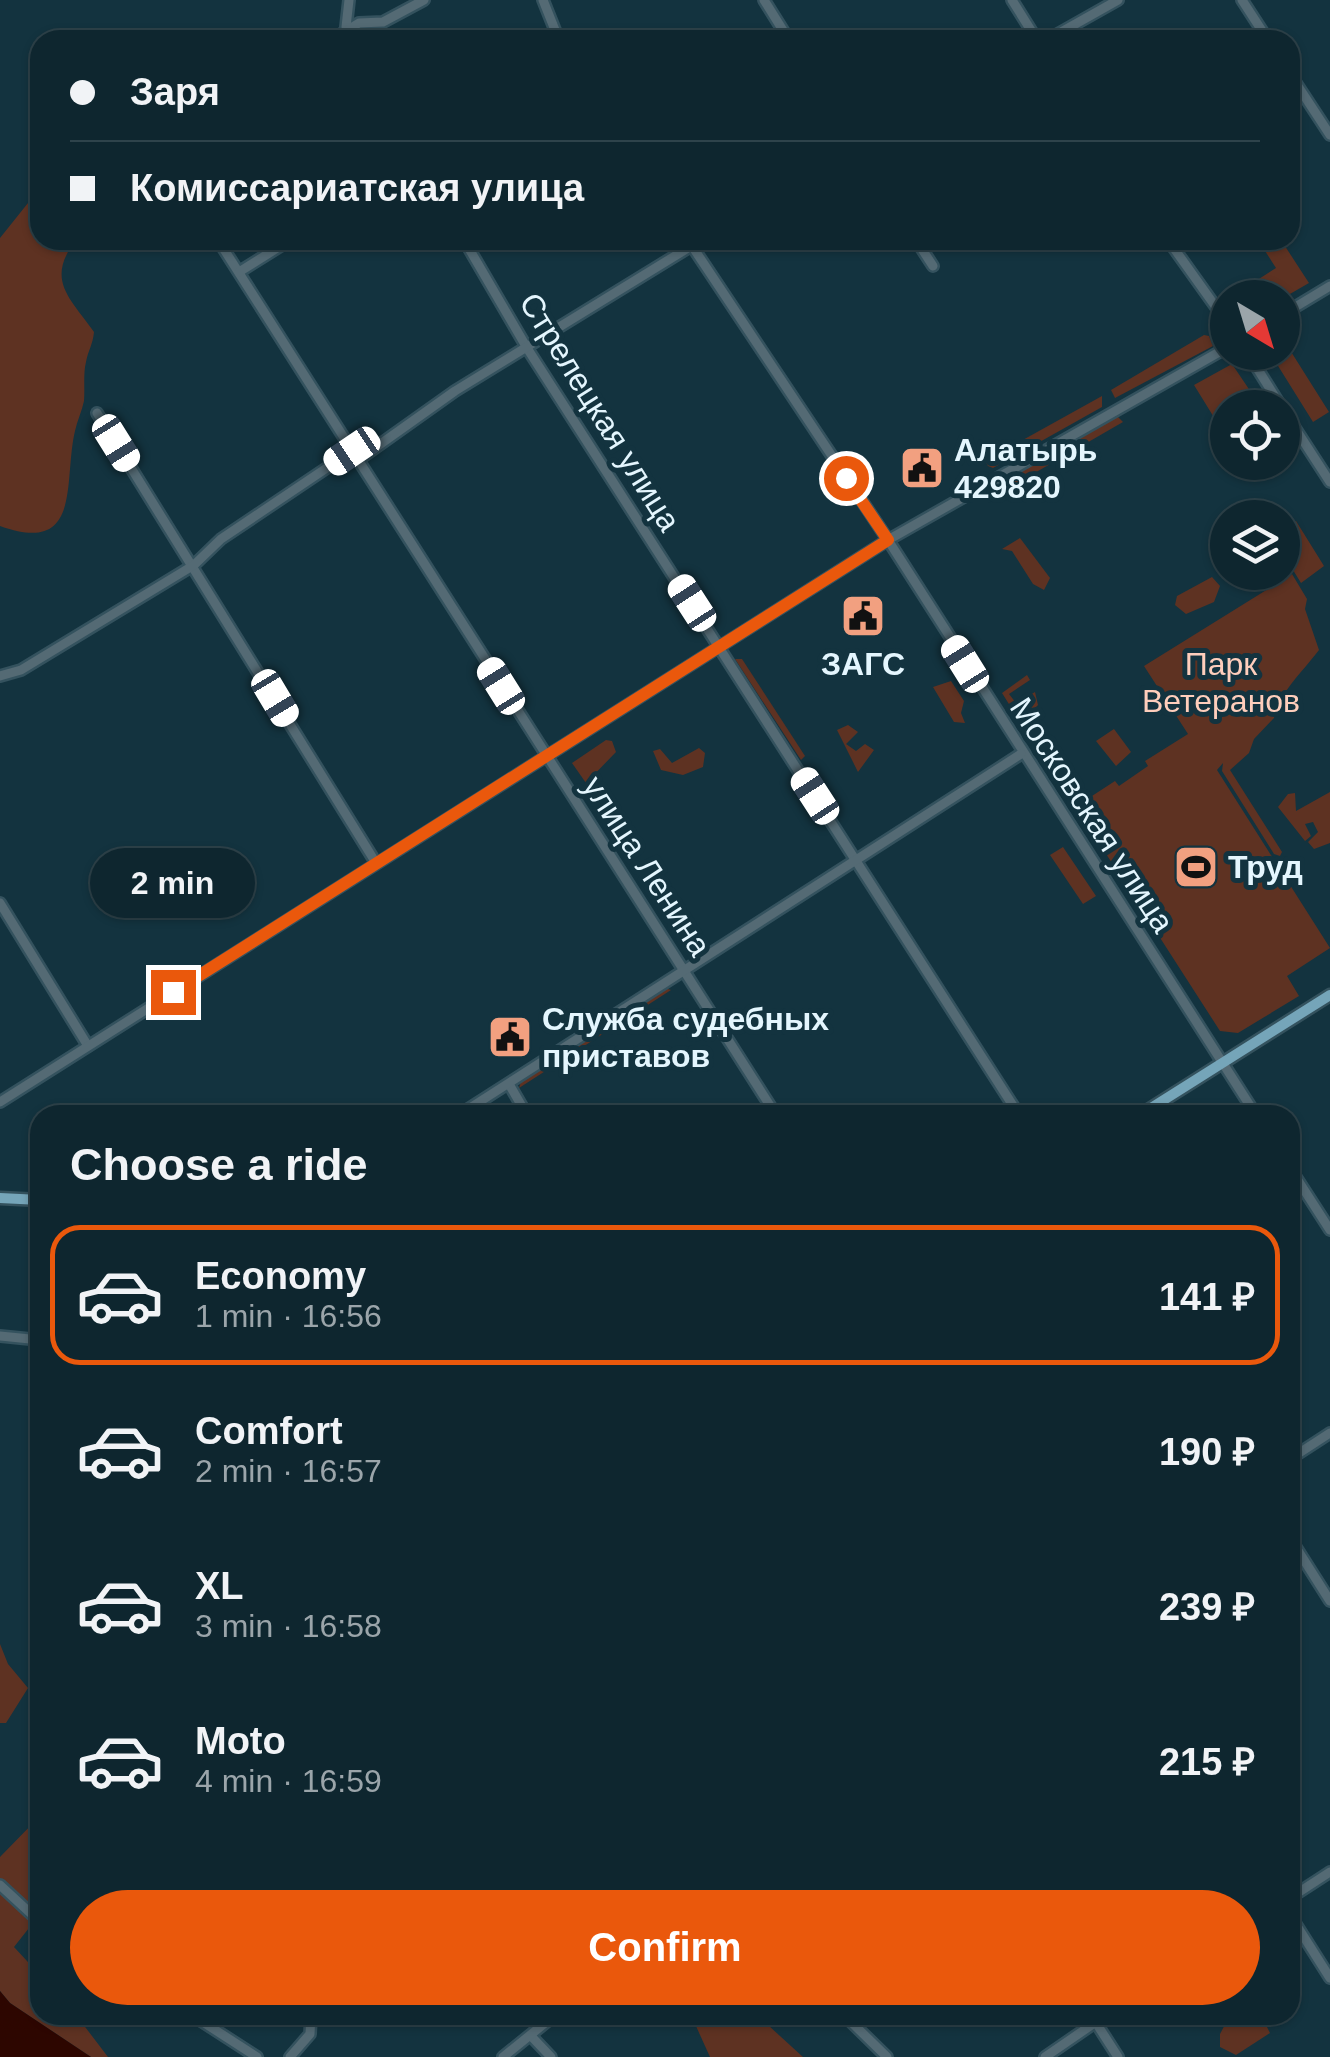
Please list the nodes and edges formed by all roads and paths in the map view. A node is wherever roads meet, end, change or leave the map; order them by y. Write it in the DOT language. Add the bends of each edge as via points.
graph roads {
  1 [pos="349,0"];
  2 [pos="424,0"];
  3 [pos="543,0"];
  4 [pos="764,0"];
  5 [pos="1012,0"];
  6 [pos="1118,0"];
  7 [pos="1242,0"];
  8 [pos="346,28"];
  9 [pos="554,30"];
  10 [pos="783,30"];
  11 [pos="1032,30"];
  12 [pos="1065,30"];
  13 [pos="1262,30"];
  14 [pos="1300,89"];
  15 [pos="1330,135"];
  16 [pos="225,250"];
  17 [pos="274,250"];
  18 [pos="470,250"];
  19 [pos="681,250"];
  20 [pos="698,250"];
  21 [pos="922,250"];
  22 [pos="1175,250"];
  23 [pos="932,266"];
  24 [pos="240,272"];
  25 [pos="1330,286"];
  26 [pos="1210,299"];
  27 [pos="1300,304"];
  28 [pos="528,348"];
  29 [pos="1210,357"];
  30 [pos="97,413"];
  31 [pos="1300,436"];
  32 [pos="355,456"];
  33 [pos="1330,482"];
  34 [pos="888,540"];
  35 [pos="194,565"];
  36 [pos="720,646"];
  37 [pos="0,676"];
  38 [pos="1021,754"];
  39 [pos="545,756"];
  40 [pos="855,858"];
  41 [pos="376,863"];
  42 [pos="0,903"];
  43 [pos="684,970"];
  44 [pos="1330,995"];
  45 [pos="88,1046"];
  46 [pos="1222,1062"];
  47 [pos="509,1084"];
  48 [pos="0,1102"];
  49 [pos="475,1105"];
  50 [pos="521,1105"];
  51 [pos="770,1105"];
  52 [pos="1013,1105"];
  53 [pos="1155,1105"];
  54 [pos="1250,1105"];
  55 [pos="1300,1184"];
  56 [pos="0,1198"];
  57 [pos="30,1200"];
  58 [pos="1330,1230"];
  59 [pos="0,1336"];
  60 [pos="30,1339"];
  61 [pos="1330,1432"];
  62 [pos="1300,1452"];
  63 [pos="1300,1554"];
  64 [pos="1330,1601"];
  65 [pos="1330,1872"];
  66 [pos="0,1885"];
  67 [pos="1300,1892"];
  68 [pos="30,1913"];
  69 [pos="1300,1931"];
  70 [pos="1330,1978"];
  71 [pos="207,2025"];
  72 [pos="310,2025"];
  73 [pos="544,2025"];
  74 [pos="854,2025"];
  75 [pos="1085,2025"];
  76 [pos="1098,2025"];
  77 [pos="531,2036"];
  78 [pos="257,2057"];
  79 [pos="290,2057"];
  80 [pos="503,2057"];
  81 [pos="551,2057"];
  82 [pos="887,2057"];
  83 [pos="1045,2057"];
  84 [pos="1118,2057"];
  1 -- 8 [label="street"];
  2 -- 8 [label="street" via="383,22"];
  3 -- 9 [label="street"];
  4 -- 10 [label="street"];
  5 -- 11 [label="street"];
  6 -- 12 [label="street"];
  7 -- 13 [label="street"];
  14 -- 15 [label="street"];
  16 -- 24 [label="street, улица Ленина"];
  17 -- 24 [label="street"];
  18 -- 28 [label="street, Стрелецкая улица"];
  19 -- 28 [label="street"];
  20 -- 34 [label="street, Московская улица"];
  21 -- 23 [label="street"];
  22 -- 26 [label="street"];
  24 -- 32 [label="street, улица Ленина"];
  25 -- 27 [label="street"];
  28 -- 32 [label="street"];
  28 -- 36 [label="street, Стрелецкая улица"];
  29 -- 34 [label="street"];
  30 -- 35 [label="street"];
  31 -- 33 [label="street"];
  32 -- 35 [label="street" via="221,540"];
  32 -- 39 [label="street, улица Ленина"];
  34 -- 36 [label="street"];
  34 -- 38 [label="street, Московская улица"];
  35 -- 37 [label="street" via="21,670"];
  35 -- 41 [label="street"];
  36 -- 39 [label="street"];
  36 -- 40 [label="street, Стрелецкая улица"];
  38 -- 40 [label="street"];
  38 -- 46 [label="street, Московская улица"];
  39 -- 41 [label="street"];
  39 -- 43 [label="street, улица Ленина"];
  40 -- 43 [label="street"];
  40 -- 52 [label="street, Стрелецкая улица"];
  41 -- 45 [label="street"];
  42 -- 45 [label="street"];
  43 -- 47 [label="street"];
  43 -- 51 [label="street, улица Ленина"];
  44 -- 46 [label="main road"];
  45 -- 48 [label="street"];
  46 -- 53 [label="main road"];
  46 -- 54 [label="street, Московская улица"];
  47 -- 49 [label="street"];
  47 -- 50 [label="street"];
  55 -- 58 [label="street"];
  56 -- 57 [label="main road"];
  59 -- 60 [label="street"];
  61 -- 62 [label="street"];
  63 -- 64 [label="street"];
  65 -- 67 [label="street"];
  66 -- 68 [label="street"];
  69 -- 70 [label="street"];
  71 -- 78 [label="street"];
  72 -- 79 [label="street"];
  73 -- 77 [label="street"];
  74 -- 82 [label="street"];
  75 -- 83 [label="street"];
  76 -- 84 [label="street"];
  77 -- 80 [label="street"];
  77 -- 81 [label="street"];
}
